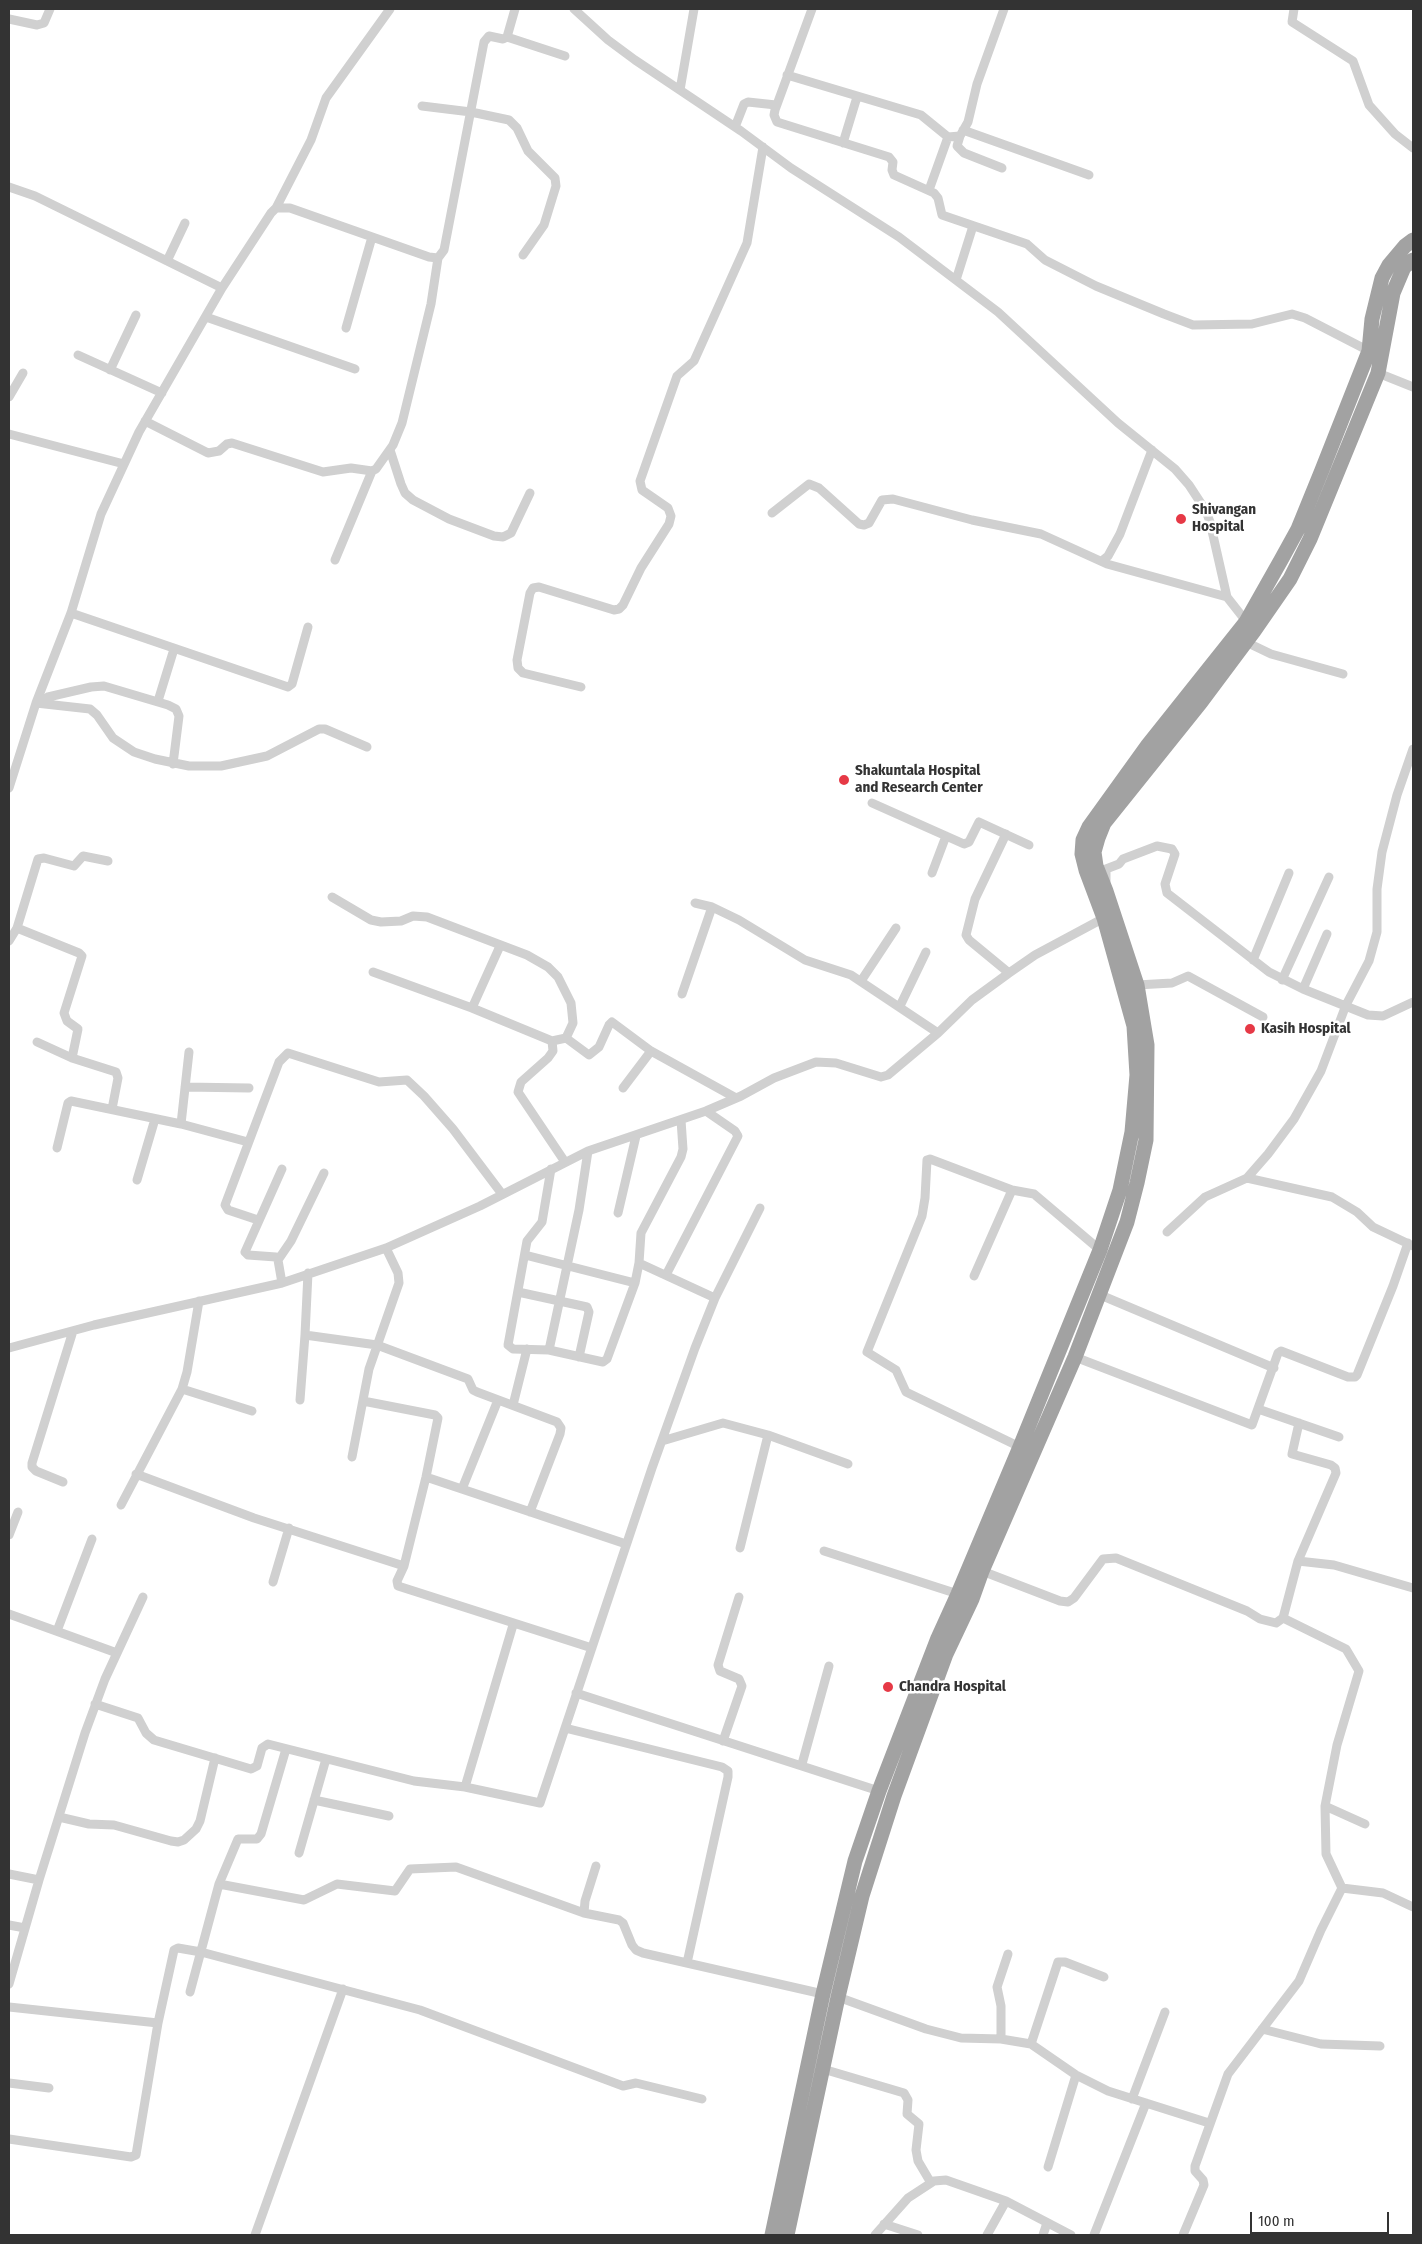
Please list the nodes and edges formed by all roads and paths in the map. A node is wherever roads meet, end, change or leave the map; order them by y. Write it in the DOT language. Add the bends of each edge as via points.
graph roads {
  1 [pos="50,9"];
  2 [pos="390,9"];
  3 [pos="515,9"];
  4 [pos="574,9"];
  5 [pos="694,9"];
  6 [pos="812,9"];
  7 [pos="1004,9"];
  8 [pos="1294,9"];
  9 [pos="9,19"];
  10 [pos="507,37"];
  11 [pos="565,56"];
  12 [pos="787,75"];
  13 [pos="680,90"];
  14 [pos="857,97"];
  15 [pos="776,105"];
  16 [pos="422,106"];
  17 [pos="470,112"];
  18 [pos="735,127"];
  19 [pos="962,133"];
  20 [pos="948,137"];
  21 [pos="844,143"];
  22 [pos="763,147"];
  23 [pos="1413,148"];
  24 [pos="1002,168"];
  25 [pos="1089,175"];
  26 [pos="9,186"];
  27 [pos="929,190"];
  28 [pos="276,208"];
  29 [pos="185,223"];
  30 [pos="973,226"];
  31 [pos="372,237"];
  32 [pos="1413,240"];
  33 [pos="523,254"];
  34 [pos="438,258"];
  35 [pos="1413,260"];
  36 [pos="167,261"];
  37 [pos="956,280"];
  38 [pos="222,288"];
  39 [pos="136,315"];
  40 [pos="206,316"];
  41 [pos="346,328"];
  42 [pos="1369,351"];
  43 [pos="78,356"];
  44 [pos="355,369"];
  45 [pos="110,370"];
  46 [pos="22,373"];
  47 [pos="1378,373"];
  48 [pos="1413,387"];
  49 [pos="162,393"];
  50 [pos="9,396"];
  51 [pos="145,421"];
  52 [pos="9,434"];
  53 [pos="390,450"];
  54 [pos="1152,450"];
  55 [pos="124,464"];
  56 [pos="372,471"];
  57 [pos="530,493"];
  58 [pos="772,513"];
  59 [pos="336,560"];
  60 [pos="1103,560"];
  61 [pos="1227,597"];
  62 [pos="70,613"];
  63 [pos="308,627"];
  64 [pos="1249,631"];
  65 [pos="174,649"];
  66 [pos="1343,674"];
  67 [pos="581,687"];
  68 [pos="158,701"];
  69 [pos="39,703"];
  70 [pos="367,747"];
  71 [pos="1413,749"];
  72 [pos="173,764"];
  73 [pos="9,788"];
  74 [pos="872,803"];
  75 [pos="1006,834"];
  76 [pos="946,836"];
  77 [pos="1029,845"];
  78 [pos="108,861"];
  79 [pos="932,873"];
  80 [pos="1289,873"];
  81 [pos="1329,876"];
  82 [pos="1106,891"];
  83 [pos="332,897"];
  84 [pos="695,903"];
  85 [pos="712,907"];
  86 [pos="1104,918"];
  87 [pos="17,928"];
  88 [pos="896,928"];
  89 [pos="1327,934"];
  90 [pos="9,941"];
  91 [pos="500,946"];
  92 [pos="926,952"];
  93 [pos="1253,960"];
  94 [pos="374,972"];
  95 [pos="1009,972"];
  96 [pos="1282,980"];
  97 [pos="861,982"];
  98 [pos="1137,985"];
  99 [pos="1303,989"];
  100 [pos="682,994"];
  101 [pos="1413,1002"];
  102 [pos="1346,1005"];
  103 [pos="900,1006"];
  104 [pos="472,1008"];
  105 [pos="1263,1017"];
  106 [pos="938,1033"];
  107 [pos="566,1038"];
  108 [pos="552,1041"];
  109 [pos="37,1042"];
  110 [pos="651,1051"];
  111 [pos="189,1052"];
  112 [pos="72,1058"];
  113 [pos="185,1087"];
  114 [pos="249,1088"];
  115 [pos="623,1088"];
  116 [pos="736,1098"];
  117 [pos="112,1109"];
  118 [pos="706,1112"];
  119 [pos="155,1119"];
  120 [pos="681,1120"];
  121 [pos="181,1124"];
  122 [pos="636,1136"];
  123 [pos="248,1142"];
  124 [pos="56,1148"];
  125 [pos="588,1151"];
  126 [pos="565,1162"];
  127 [pos="282,1169"];
  128 [pos="551,1169"];
  129 [pos="324,1173"];
  130 [pos="1247,1178"];
  131 [pos="138,1180"];
  132 [pos="1012,1190"];
  133 [pos="502,1194"];
  134 [pos="760,1208"];
  135 [pos="618,1213"];
  136 [pos="258,1220"];
  137 [pos="1167,1232"];
  138 [pos="1410,1244"];
  139 [pos="386,1248"];
  140 [pos="1100,1250"];
  141 [pos="525,1254"];
  142 [pos="278,1260"];
  143 [pos="640,1263"];
  144 [pos="567,1265"];
  145 [pos="308,1273"];
  146 [pos="666,1275"];
  147 [pos="974,1276"];
  148 [pos="282,1283"];
  149 [pos="635,1283"];
  150 [pos="518,1292"];
  151 [pos="1098,1294"];
  152 [pos="715,1298"];
  153 [pos="560,1301"];
  154 [pos="199,1302"];
  155 [pos="73,1331"];
  156 [pos="305,1335"];
  157 [pos="377,1344"];
  158 [pos="9,1348"];
  159 [pos="527,1349"];
  160 [pos="549,1350"];
  161 [pos="579,1357"];
  162 [pos="1075,1357"];
  163 [pos="1274,1368"];
  164 [pos="182,1389"];
  165 [pos="300,1400"];
  166 [pos="498,1400"];
  167 [pos="363,1401"];
  168 [pos="513,1405"];
  169 [pos="1258,1409"];
  170 [pos="252,1411"];
  171 [pos="1299,1423"];
  172 [pos="768,1435"];
  173 [pos="1339,1437"];
  174 [pos="662,1441"];
  175 [pos="1020,1447"];
  176 [pos="352,1457"];
  177 [pos="848,1464"];
  178 [pos="136,1474"];
  179 [pos="426,1477"];
  180 [pos="63,1482"];
  181 [pos="462,1489"];
  182 [pos="121,1505"];
  183 [pos="18,1512"];
  184 [pos="530,1512"];
  185 [pos="288,1528"];
  186 [pos="9,1535"];
  187 [pos="92,1539"];
  188 [pos="626,1544"];
  189 [pos="740,1548"];
  190 [pos="824,1551"];
  191 [pos="1298,1561"];
  192 [pos="404,1566"];
  193 [pos="982,1571"];
  194 [pos="273,1582"];
  195 [pos="1413,1588"];
  196 [pos="958,1594"];
  197 [pos="739,1597"];
  198 [pos="143,1598"];
  199 [pos="9,1614"];
  200 [pos="1283,1618"];
  201 [pos="513,1624"];
  202 [pos="57,1631"];
  203 [pos="592,1648"];
  204 [pos="117,1653"];
  205 [pos="829,1666"];
  206 [pos="576,1693"];
  207 [pos="95,1704"];
  208 [pos="565,1728"];
  209 [pos="723,1741"];
  210 [pos="286,1748"];
  211 [pos="215,1758"];
  212 [pos="326,1759"];
  213 [pos="802,1764"];
  214 [pos="465,1787"];
  215 [pos="879,1791"];
  216 [pos="314,1800"];
  217 [pos="1325,1806"];
  218 [pos="389,1816"];
  219 [pos="59,1818"];
  220 [pos="1365,1824"];
  221 [pos="299,1853"];
  222 [pos="596,1866"];
  223 [pos="9,1874"];
  224 [pos="39,1880"];
  225 [pos="218,1884"];
  226 [pos="1342,1888"];
  227 [pos="1413,1907"];
  228 [pos="584,1913"];
  229 [pos="9,1925"];
  230 [pos="25,1928"];
  231 [pos="201,1952"];
  232 [pos="1008,1954"];
  233 [pos="687,1963"];
  234 [pos="1104,1977"];
  235 [pos="9,1984"];
  236 [pos="344,1989"];
  237 [pos="190,1992"];
  238 [pos="830,1996"];
  239 [pos="9,2007"];
  240 [pos="1165,2012"];
  241 [pos="158,2023"];
  242 [pos="1262,2029"];
  243 [pos="1000,2039"];
  244 [pos="1031,2044"];
  245 [pos="1380,2046"];
  246 [pos="823,2069"];
  247 [pos="1076,2075"];
  248 [pos="9,2083"];
  249 [pos="49,2088"];
  250 [pos="702,2099"];
  251 [pos="1132,2099"];
  252 [pos="1146,2103"];
  253 [pos="1209,2123"];
  254 [pos="9,2139"];
  255 [pos="1048,2167"];
  256 [pos="931,2183"];
  257 [pos="1006,2201"];
  258 [pos="1047,2223"];
  259 [pos="884,2224"];
  260 [pos="256,2235"];
  261 [pos="772,2235"];
  262 [pos="787,2235"];
  263 [pos="875,2235"];
  264 [pos="918,2235"];
  265 [pos="987,2235"];
  266 [pos="1043,2235"];
  267 [pos="1071,2235"];
  268 [pos="1094,2235"];
  269 [pos="1183,2235"];
  1 -- 9 [label="street" via="44,23 37,25"];
  2 -- 28 [label="street" via="326,98 311,140"];
  3 -- 10 [label="street"];
  4 -- 13 [label="street" via="608,40"];
  5 -- 13 [label="street"];
  6 -- 12 [label="street"];
  7 -- 19 [label="street"];
  8 -- 23 [label="street" via="1292,22 1353,61 1369,105 1395,134"];
  10 -- 11 [label="street"];
  10 -- 17 [label="street" via="486,38"];
  12 -- 14 [label="street"];
  12 -- 15 [label="street"];
  13 -- 18 [label="street"];
  14 -- 20 [label="street" via="921,115"];
  14 -- 21 [label="street"];
  15 -- 18 [label="street" via="744,104"];
  15 -- 21 [label="street" via="774,115 777,122"];
  16 -- 17 [label="street"];
  17 -- 33 [label="street" via="514,123 528,151 555,178 556,186 544,225"];
  17 -- 34 [label="street" via="444,250"];
  18 -- 22 [label="street"];
  19 -- 20 [label="street"];
  19 -- 24 [label="street" via="957,146 964,153"];
  19 -- 25 [label="street"];
  20 -- 27 [label="street"];
  21 -- 27 [label="street" via="888,157 893,162 894,176"];
  22 -- 37 [label="street" via="899,237"];
  22 -- 67 [label="street" via="746,243 692,365 677,376 640,481 642,490 668,508 669,524 619,609 539,587 530,593 518,668"];
  26 -- 36 [label="street"];
  27 -- 30 [label="street" via="938,198 942,214"];
  28 -- 31 [label="street" via="290,208"];
  28 -- 38 [label="street"];
  29 -- 36 [label="street"];
  30 -- 37 [label="street"];
  30 -- 42 [label="street" via="1027,244 1045,260 1088,282 1193,325 1252,324 1292,314"];
  31 -- 34 [label="street"];
  31 -- 41 [label="street"];
  32 -- 42 [label="highway" via="1389,265 1382,278 1372,319"];
  34 -- 53 [label="street" via="431,304 408,401"];
  35 -- 47 [label="highway" via="1404,267 1393,293"];
  36 -- 38 [label="street"];
  37 -- 54 [label="street" via="998,312 1118,423"];
  38 -- 40 [label="street"];
  39 -- 45 [label="street"];
  40 -- 44 [label="street"];
  40 -- 49 [label="street"];
  42 -- 64 [label="highway" via="1298,529"];
  43 -- 45 [label="street"];
  45 -- 49 [label="street"];
  46 -- 50 [label="street"];
  47 -- 48 [label="street"];
  47 -- 64 [label="highway" via="1310,539 1290,579"];
  49 -- 51 [label="street"];
  51 -- 55 [label="street"];
  51 -- 56 [label="street" via="208,453 232,443 323,472 350,468"];
  52 -- 55 [label="street"];
  53 -- 56 [label="street"];
  53 -- 57 [label="street" via="400,484 413,500 449,519 494,536 503,537 511,533"];
  54 -- 60 [label="street" via="1120,534"];
  54 -- 61 [label="street" via="1175,469 1206,511"];
  55 -- 62 [label="street" via="101,514"];
  56 -- 59 [label="street"];
  58 -- 60 [label="street" via="804,486 813,485 859,524 869,523 882,500 892,499 972,520 1027,530"];
  60 -- 61 [label="street" via="1107,564"];
  61 -- 64 [label="street"];
  62 -- 65 [label="street"];
  62 -- 69 [label="street"];
  63 -- 65 [label="street" via="292,684 288,688"];
  64 -- 66 [label="street" via="1271,654"];
  64 -- 82 [label="highway" via="1104,824 1094,852"];
  64 -- 86 [label="highway" via="1148,745 1086,833 1083,840 1084,862"];
  65 -- 68 [label="street"];
  68 -- 69 [label="street" via="104,686 48,697"];
  68 -- 72 [label="street" via="176,709 179,716"];
  69 -- 72 [label="street" via="94,711 120,743 134,752"];
  69 -- 73 [label="street"];
  70 -- 72 [label="street" via="319,729 267,756 241,763 204,767"];
  71 -- 102 [label="street" via="1382,852 1377,889 1377,932 1370,961"];
  74 -- 76 [label="street"];
  75 -- 76 [label="street" via="980,822 966,844"];
  75 -- 77 [label="street"];
  75 -- 95 [label="street" via="975,899 966,935"];
  76 -- 79 [label="street"];
  78 -- 87 [label="street" via="83,856 74,866 38,859"];
  80 -- 93 [label="street"];
  81 -- 96 [label="street"];
  82 -- 93 [label="street" via="1105,873 1109,867 1155,847 1172,850 1175,854 1165,884 1167,893"];
  82 -- 98 [label="highway"];
  83 -- 91 [label="street" via="371,920 391,922 414,916 427,917"];
  84 -- 85 [label="street"];
  85 -- 97 [label="street" via="805,960 841,971"];
  85 -- 100 [label="street"];
  86 -- 95 [label="street"];
  86 -- 140 [label="highway" via="1134,1026 1137,1075 1132,1132 1120,1190"];
  87 -- 90 [label="street"];
  87 -- 112 [label="street" via="82,956 64,1013 67,1021 78,1029"];
  88 -- 97 [label="street"];
  89 -- 99 [label="street"];
  91 -- 104 [label="street"];
  91 -- 107 [label="street" via="534,959 558,978 573,1014"];
  92 -- 103 [label="street"];
  93 -- 96 [label="street"];
  94 -- 104 [label="street"];
  95 -- 106 [label="street" via="972,1000"];
  96 -- 99 [label="street"];
  97 -- 103 [label="street"];
  98 -- 105 [label="street" via="1172,983 1191,977"];
  98 -- 151 [label="highway" via="1147,1045 1146,1140 1127,1222"];
  99 -- 102 [label="street"];
  101 -- 102 [label="street" via="1377,1016"];
  102 -- 130 [label="street" via="1321,1072 1294,1119"];
  103 -- 106 [label="street"];
  104 -- 108 [label="street"];
  106 -- 116 [label="street" via="888,1075 881,1077 836,1063 816,1062 774,1078"];
  107 -- 108 [label="street"];
  107 -- 110 [label="street" via="586,1054 592,1054 612,1022"];
  108 -- 126 [label="street" via="553,1051 521,1082 518,1092"];
  109 -- 112 [label="street"];
  110 -- 115 [label="street"];
  110 -- 116 [label="street"];
  111 -- 113 [label="street"];
  112 -- 117 [label="street" via="116,1072 118,1078"];
  113 -- 114 [label="street"];
  113 -- 121 [label="street"];
  116 -- 118 [label="street"];
  117 -- 119 [label="street"];
  117 -- 124 [label="street" via="71,1100"];
  118 -- 120 [label="street"];
  118 -- 146 [label="street" via="738,1136"];
  119 -- 121 [label="street"];
  119 -- 131 [label="street"];
  120 -- 122 [label="street"];
  120 -- 143 [label="street" via="681,1157 641,1233"];
  121 -- 123 [label="street"];
  122 -- 125 [label="street"];
  122 -- 135 [label="street"];
  123 -- 133 [label="street" via="279,1062 288,1053 296,1054 379,1082 407,1080 453,1129"];
  123 -- 136 [label="street" via="225,1205 228,1210"];
  125 -- 126 [label="street"];
  125 -- 144 [label="street"];
  126 -- 128 [label="street"];
  127 -- 136 [label="street"];
  128 -- 133 [label="street"];
  128 -- 141 [label="street" via="542,1222 527,1241"];
  129 -- 142 [label="street" via="291,1241"];
  130 -- 137 [label="street" via="1205,1197"];
  130 -- 138 [label="street" via="1332,1197 1373,1226"];
  132 -- 140 [label="street" via="1034,1194"];
  132 -- 147 [label="street"];
  132 -- 175 [label="street" via="927,1160 922,1216 867,1352 896,1370 906,1392"];
  133 -- 139 [label="street"];
  134 -- 152 [label="street"];
  136 -- 142 [label="street" via="245,1252 248,1255 274,1256"];
  138 -- 163 [label="street" via="1355,1377 1285,1351 1278,1353"];
  139 -- 145 [label="street"];
  139 -- 157 [label="street" via="399,1277"];
  140 -- 175 [label="highway"];
  141 -- 144 [label="street"];
  141 -- 150 [label="street"];
  142 -- 148 [label="street"];
  143 -- 146 [label="street"];
  143 -- 149 [label="street"];
  144 -- 149 [label="street"];
  144 -- 153 [label="street"];
  145 -- 148 [label="street"];
  145 -- 156 [label="street"];
  146 -- 152 [label="street"];
  148 -- 154 [label="street"];
  149 -- 161 [label="street" via="605,1361"];
  150 -- 153 [label="street"];
  150 -- 159 [label="street" via="508,1345 513,1350"];
  151 -- 162 [label="highway"];
  151 -- 163 [label="street"];
  152 -- 174 [label="street"];
  153 -- 160 [label="street"];
  153 -- 161 [label="street" via="588,1309"];
  154 -- 155 [label="street"];
  154 -- 164 [label="street"];
  155 -- 158 [label="street"];
  155 -- 180 [label="street" via="32,1463 36,1471"];
  156 -- 157 [label="street"];
  156 -- 165 [label="street"];
  157 -- 166 [label="street" via="468,1379 473,1390"];
  157 -- 167 [label="street"];
  159 -- 160 [label="street"];
  159 -- 168 [label="street"];
  160 -- 161 [label="street"];
  162 -- 169 [label="street" via="1252,1425"];
  162 -- 193 [label="highway"];
  163 -- 169 [label="street"];
  164 -- 170 [label="street"];
  164 -- 178 [label="street"];
  166 -- 168 [label="street"];
  166 -- 181 [label="street"];
  167 -- 176 [label="street"];
  167 -- 179 [label="street" via="436,1415 438,1423"];
  168 -- 184 [label="street" via="557,1422 561,1428"];
  169 -- 171 [label="street"];
  171 -- 173 [label="street"];
  171 -- 191 [label="street" via="1292,1454 1330,1465 1336,1472"];
  172 -- 174 [label="street" via="718,1423"];
  172 -- 177 [label="street"];
  172 -- 189 [label="street"];
  174 -- 188 [label="street"];
  175 -- 196 [label="highway"];
  178 -- 182 [label="street"];
  178 -- 185 [label="street"];
  179 -- 181 [label="street"];
  179 -- 192 [label="street"];
  181 -- 184 [label="street"];
  183 -- 186 [label="street"];
  184 -- 188 [label="street"];
  185 -- 192 [label="street"];
  185 -- 194 [label="street"];
  187 -- 202 [label="street"];
  188 -- 203 [label="street"];
  190 -- 196 [label="street"];
  191 -- 195 [label="street" via="1334,1565"];
  191 -- 200 [label="street"];
  192 -- 201 [label="street" via="396,1581 398,1586"];
  193 -- 200 [label="street" via="1068,1602 1103,1560 1116,1558 1260,1619 1276,1623"];
  193 -- 238 [label="highway" via="946,1654 894,1796"];
  196 -- 215 [label="highway"];
  197 -- 209 [label="street" via="718,1665 720,1671 739,1679 742,1686"];
  198 -- 204 [label="street"];
  199 -- 202 [label="street"];
  200 -- 217 [label="street" via="1346,1649 1359,1671 1337,1745"];
  201 -- 203 [label="street"];
  201 -- 214 [label="street"];
  202 -- 204 [label="street"];
  203 -- 206 [label="street"];
  204 -- 207 [label="street"];
  205 -- 213 [label="street"];
  206 -- 208 [label="street"];
  206 -- 209 [label="street"];
  207 -- 211 [label="street" via="138,1718 154,1740"];
  207 -- 219 [label="street"];
  208 -- 214 [label="street" via="540,1803"];
  208 -- 233 [label="street" via="728,1771"];
  209 -- 213 [label="street"];
  210 -- 211 [label="street" via="264,1745 255,1768"];
  210 -- 212 [label="street"];
  210 -- 225 [label="street" via="260,1837 238,1839"];
  211 -- 219 [label="street" via="200,1821 184,1840 178,1842 114,1825"];
  212 -- 214 [label="street" via="414,1781"];
  212 -- 216 [label="street"];
  213 -- 215 [label="street"];
  215 -- 238 [label="highway" via="855,1861"];
  216 -- 218 [label="street"];
  216 -- 221 [label="street"];
  217 -- 220 [label="street"];
  217 -- 226 [label="street" via="1326,1854"];
  219 -- 224 [label="street"];
  222 -- 228 [label="street"];
  223 -- 224 [label="street"];
  224 -- 230 [label="street"];
  225 -- 228 [label="street" via="304,1900 338,1884 395,1891 410,1868 456,1867"];
  225 -- 231 [label="street"];
  226 -- 227 [label="street" via="1383,1893"];
  226 -- 242 [label="street" via="1299,1981"];
  228 -- 233 [label="street" via="619,1920 632,1945 643,1953"];
  229 -- 230 [label="street"];
  230 -- 235 [label="street"];
  231 -- 236 [label="street"];
  231 -- 237 [label="street"];
  231 -- 241 [label="street" via="174,1950"];
  232 -- 243 [label="street" via="997,1987 1001,2006"];
  233 -- 238 [label="street"];
  234 -- 244 [label="street" via="1058,1962"];
  236 -- 250 [label="street" via="420,2010 623,2086 636,2084"];
  236 -- 260 [label="street"];
  238 -- 243 [label="street" via="926,2030 960,2038"];
  238 -- 246 [label="highway"];
  238 -- 261 [label="highway"];
  239 -- 241 [label="street"];
  240 -- 251 [label="street"];
  241 -- 254 [label="street" via="134,2156"];
  242 -- 245 [label="street" via="1321,2044"];
  242 -- 253 [label="street" via="1228,2074"];
  243 -- 244 [label="street"];
  244 -- 247 [label="street"];
  246 -- 256 [label="street" via="904,2094 908,2100 907,2114 919,2124 918,2161"];
  246 -- 262 [label="highway"];
  247 -- 251 [label="street"];
  247 -- 255 [label="street"];
  248 -- 249 [label="street"];
  251 -- 252 [label="street"];
  252 -- 253 [label="street"];
  252 -- 268 [label="street"];
  253 -- 269 [label="street" via="1195,2166 1204,2185"];
  256 -- 257 [label="street" via="946,2180"];
  256 -- 259 [label="street" via="908,2198"];
  257 -- 258 [label="street"];
  257 -- 265 [label="street"];
  258 -- 266 [label="street"];
  258 -- 267 [label="street"];
  259 -- 263 [label="street"];
  259 -- 264 [label="street"];
}
